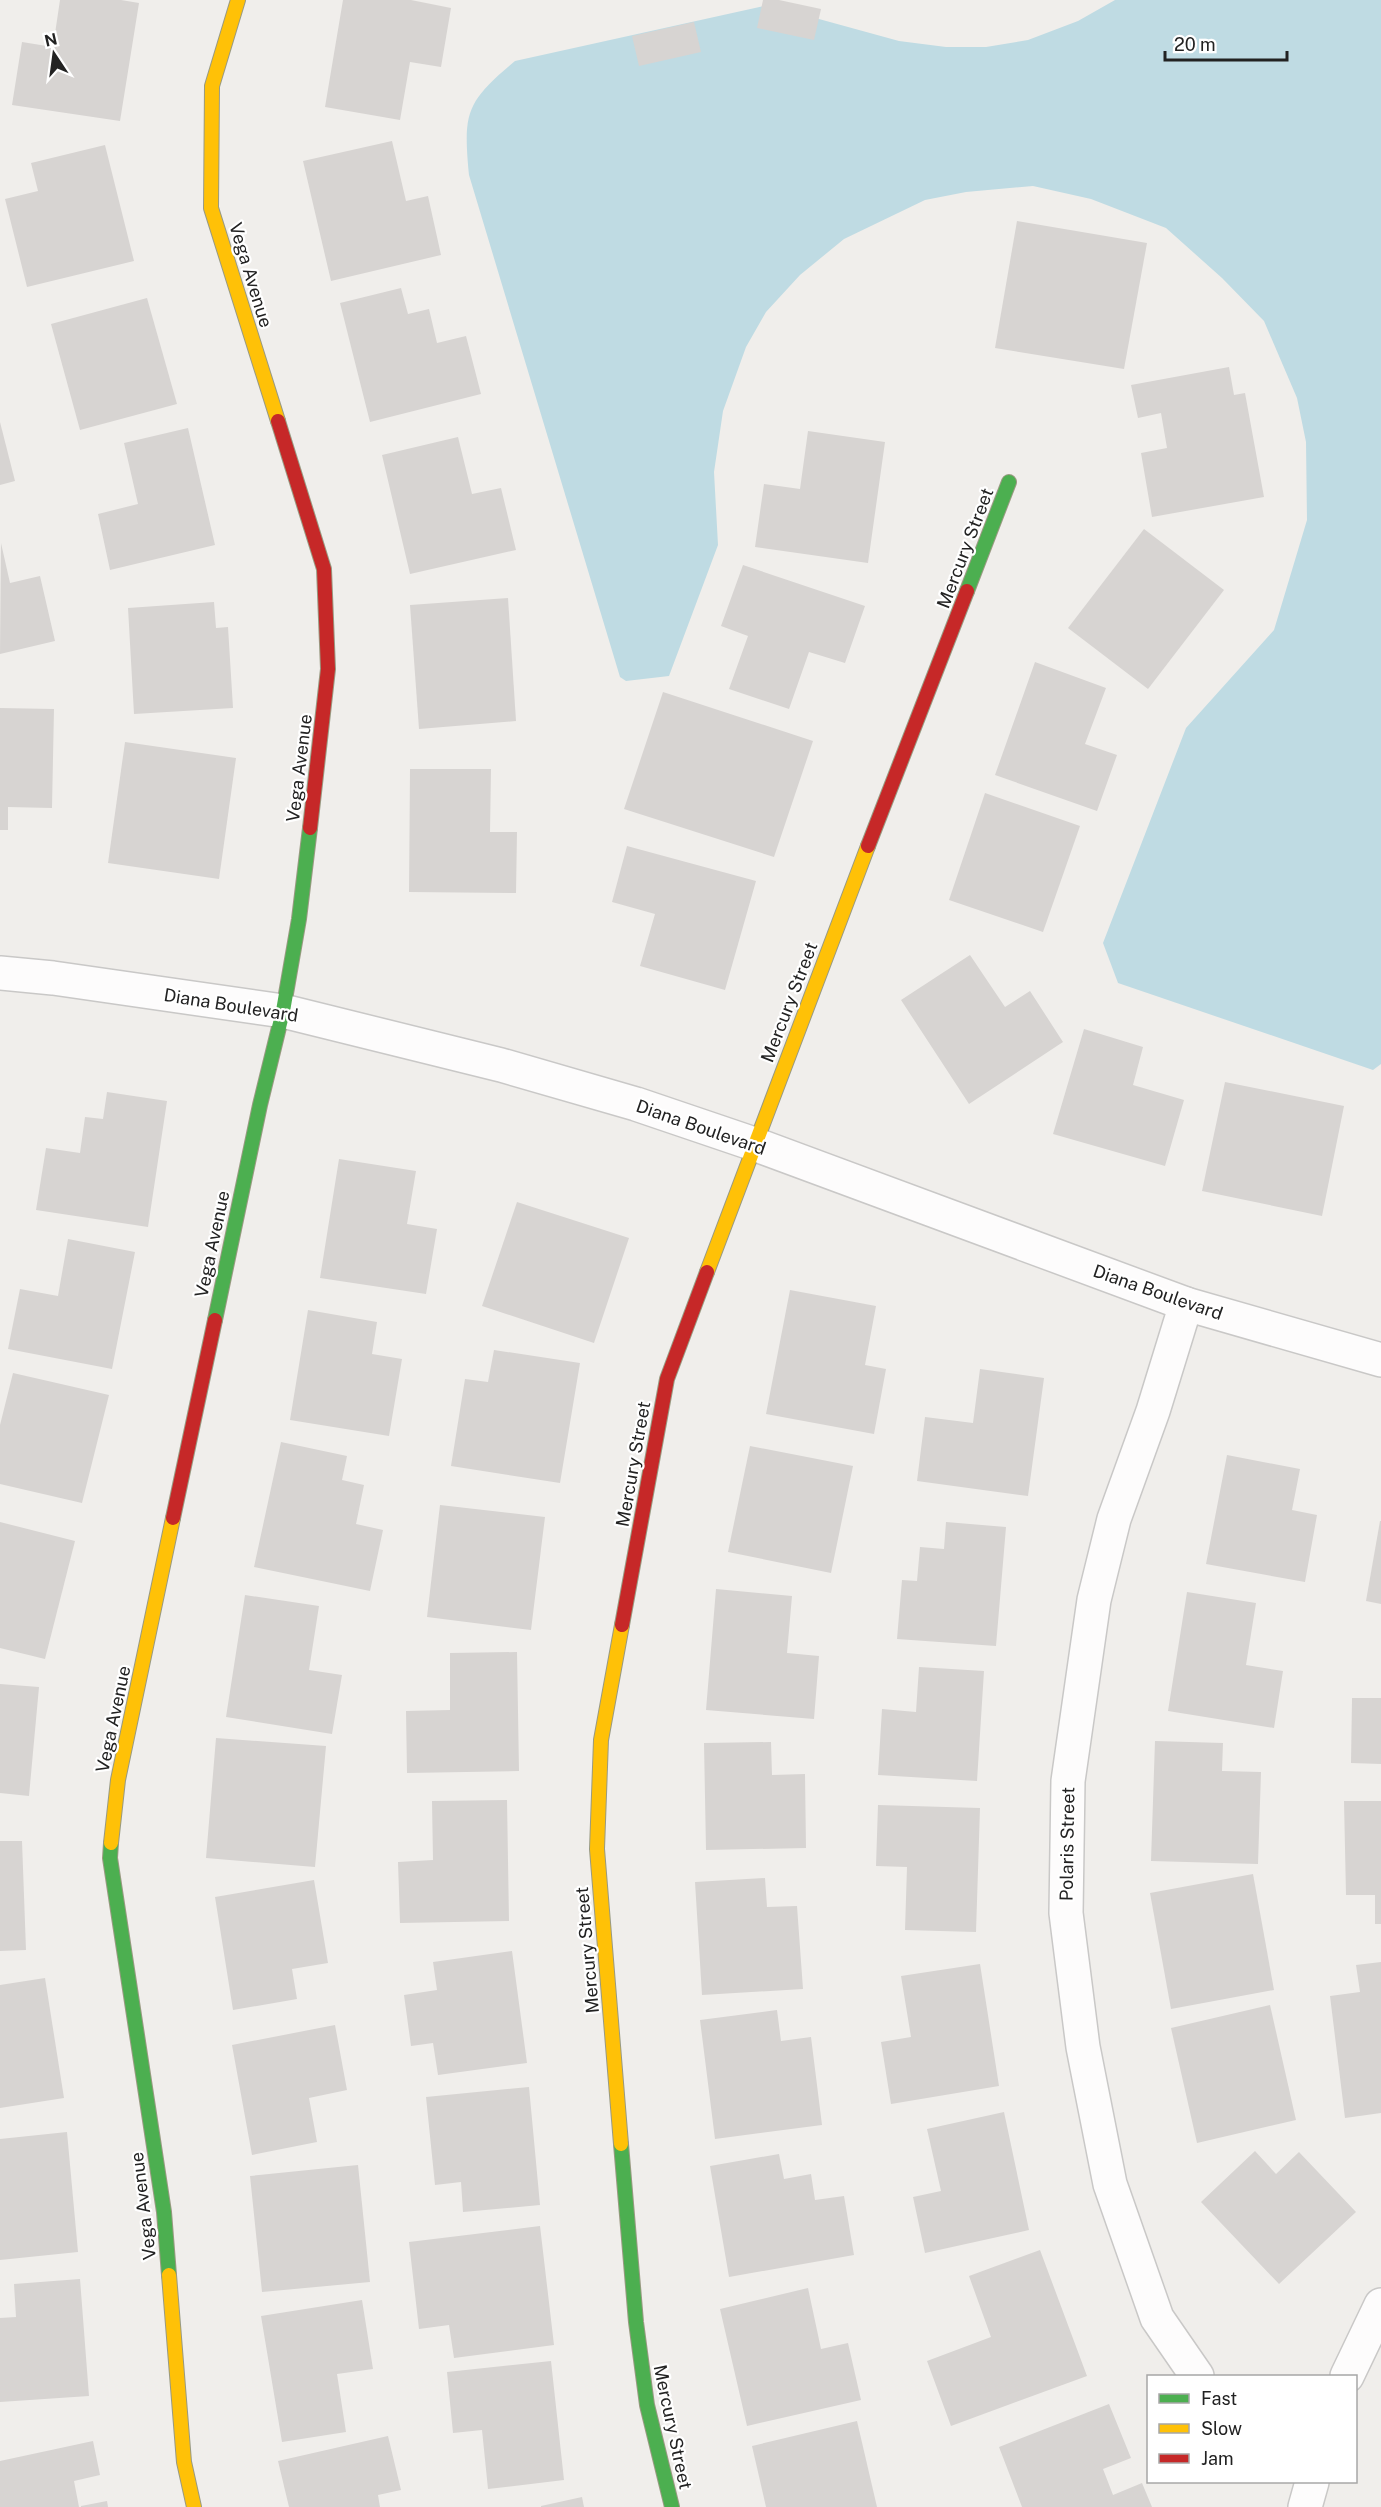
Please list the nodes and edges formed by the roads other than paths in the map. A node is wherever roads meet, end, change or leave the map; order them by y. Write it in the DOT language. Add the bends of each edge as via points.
graph roads {
  1 [pos="238,0"];
  2 [pos="1009,482"];
  3 [pos="0,973"];
  4 [pos="283,1011"];
  5 [pos="754,1144"];
  6 [pos="1186,1304"];
  7 [pos="1381,1360"];
  8 [pos="1381,2305"];
  9 [pos="1196,2375"];
  10 [pos="1347,2375"];
  11 [pos="1311,2483"];
  12 [pos="194,2507"];
  13 [pos="672,2507"];
  14 [pos="1305,2507"];
  1 -- 4 [label="street, Vega Avenue" via="212,86 211,208 324,568 328,669 299,919"];
  2 -- 5 [label="street, Mercury Street"];
  3 -- 4 [label="street, Diana Boulevard"];
  4 -- 5 [label="street, Diana Boulevard" via="501,1065 636,1104"];
  4 -- 12 [label="street, Vega Avenue" via="118,1780 110,1858 164,2212 184,2462"];
  5 -- 6 [label="street, Diana Boulevard"];
  5 -- 13 [label="street, Mercury Street" via="667,1379 601,1740 597,1849 636,2322 647,2405"];
  6 -- 7 [label="street, Diana Boulevard"];
  6 -- 9 [label="street, Polaris Street" via="1154,1411 1114,1519 1094,1600 1068,1781 1066,1914 1083,2047 1110,2184 1157,2318"];
  8 -- 10 [label="street"];
  11 -- 14 [label="street"];
}
